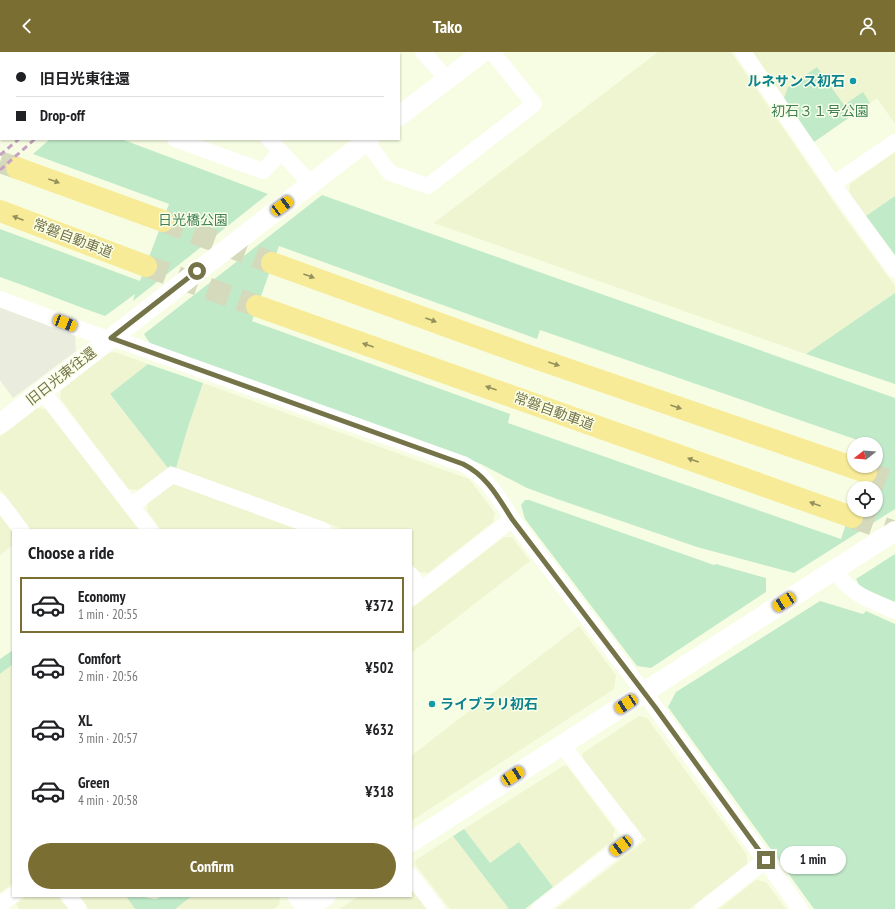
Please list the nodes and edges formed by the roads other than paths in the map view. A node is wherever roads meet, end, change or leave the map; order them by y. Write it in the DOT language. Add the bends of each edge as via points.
graph roads {
  1 [pos="423,52"];
  2 [pos="482,52"];
  3 [pos="492,52"];
  4 [pos="743,52"];
  5 [pos="447,79"];
  6 [pos="400,115"];
  7 [pos="179,140"];
  8 [pos="270,140"];
  9 [pos="368,140"];
  10 [pos="895,142"];
  11 [pos="281,152"];
  12 [pos="17,168"];
  13 [pos="311,184"];
  14 [pos="832,184"];
  15 [pos="0,211"];
  16 [pos="163,220"];
  17 [pos="272,263"];
  18 [pos="146,266"];
  19 [pos="895,270"];
  20 [pos="0,299"];
  21 [pos="257,306"];
  22 [pos="111,338"];
  23 [pos="42,391"];
  24 [pos="0,424"];
  25 [pos="847,465"];
  26 [pos="0,502"];
  27 [pos="131,506"];
  28 [pos="847,515"];
  29 [pos="512,519"];
  30 [pos="21,529"];
  31 [pos="149,529"];
  32 [pos="320,529"];
  33 [pos="895,531"];
  34 [pos="834,570"];
  35 [pos="412,578"];
  36 [pos="417,593"];
  37 [pos="895,611"];
  38 [pos="644,693"];
  39 [pos="562,745"];
  40 [pos="412,841"];
  41 [pos="766,860"];
  42 [pos="412,877"];
  43 [pos="12,896"];
  44 [pos="70,897"];
  45 [pos="296,897"];
  46 [pos="324,897"];
  47 [pos="0,905"];
  48 [pos="79,909"];
  49 [pos="305,909"];
  50 [pos="438,909"];
  51 [pos="539,909"];
  52 [pos="703,909"];
  53 [pos="800,909"];
  1 -- 5 [label="street"];
  2 -- 5 [label="street"];
  3 -- 9 [label="street" via="534,104 428,186 390,174"];
  4 -- 14 [label="street"];
  5 -- 6 [label="street"];
  7 -- 11 [label="street" via="263,171"];
  8 -- 11 [label="street"];
  9 -- 13 [label="street, 旧日光東往還"];
  10 -- 14 [label="street"];
  11 -- 13 [label="street"];
  12 -- 16 [label="highway, one-way"];
  13 -- 22 [label="street, 旧日光東往還"];
  14 -- 19 [label="street"];
  18 -- 15 [label="highway, 常磐自動車道, one-way"];
  17 -- 25 [label="highway, one-way" via="529,356"];
  20 -- 22 [label="street" via="99,336"];
  28 -- 21 [label="highway, 常磐自動車道, one-way"];
  22 -- 23 [label="street, 旧日光東往還"];
  22 -- 29 [label="street" via="463,464 484,478"];
  23 -- 24 [label="street, 旧日光東往還"];
  23 -- 27 [label="street"];
  26 -- 30 [label="street"];
  27 -- 31 [label="street"];
  27 -- 32 [label="street" via="172,475"];
  29 -- 36 [label="street"];
  29 -- 38 [label="street"];
  33 -- 34 [label="street"];
  34 -- 37 [label="street" via="843,582 864,598"];
  34 -- 38 [label="street"];
  35 -- 36 [label="street"];
  38 -- 39 [label="street"];
  38 -- 41 [label="street"];
  39 -- 40 [label="street"];
  39 -- 51 [label="street" via="633,837"];
  41 -- 52 [label="street"];
  41 -- 53 [label="street"];
  42 -- 50 [label="street"];
  43 -- 47 [label="street"];
  44 -- 48 [label="street"];
  45 -- 49 [label="street"];
  46 -- 49 [label="street"];
}
